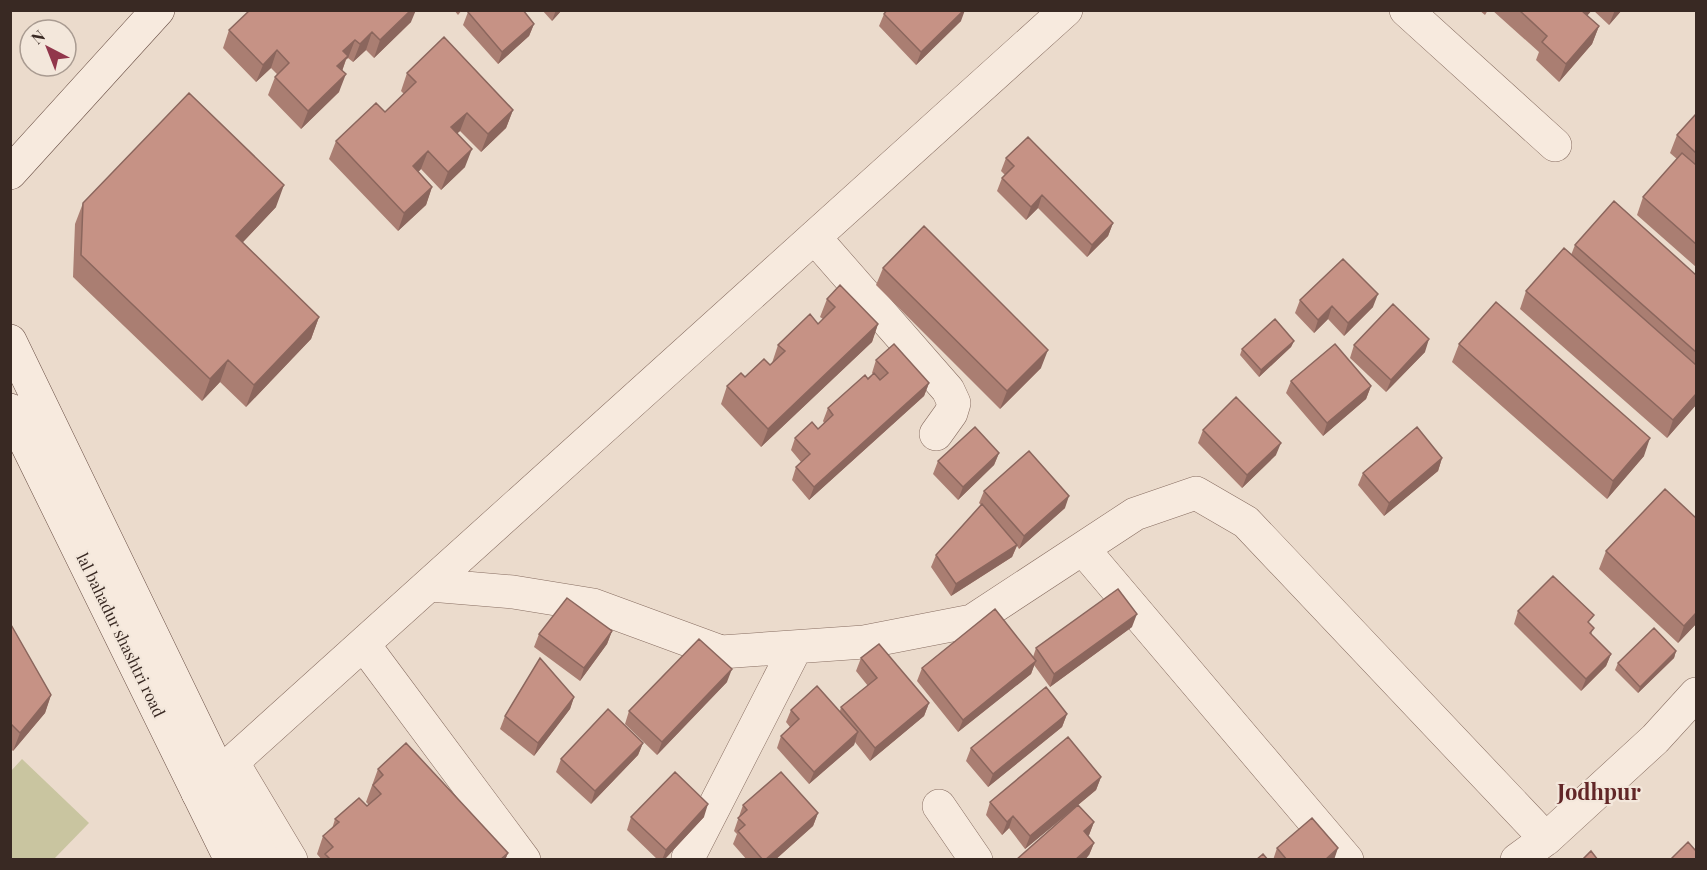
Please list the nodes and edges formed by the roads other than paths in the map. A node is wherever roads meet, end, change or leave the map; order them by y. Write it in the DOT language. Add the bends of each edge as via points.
graph roads {
  1 [pos="158,10"];
  2 [pos="1066,10"];
  3 [pos="1406,10"];
  4 [pos="1555,145"];
  5 [pos="10,172"];
  6 [pos="815,238"];
  7 [pos="10,341"];
  8 [pos="10,410"];
  9 [pos="936,434"];
  10 [pos="1083,549"];
  11 [pos="430,585"];
  12 [pos="364,645"];
  13 [pos="796,647"];
  14 [pos="1696,694"];
  15 [pos="217,777"];
  16 [pos="939,807"];
  17 [pos="1546,839"];
  18 [pos="231,860"];
  19 [pos="264,860"];
  20 [pos="291,860"];
  21 [pos="524,860"];
  22 [pos="689,860"];
  23 [pos="976,860"];
  24 [pos="1347,860"];
  25 [pos="1517,860"];
  1 -- 5 [label="street"];
  2 -- 6 [label="street"];
  3 -- 4 [label="street"];
  6 -- 9 [label="street" via="948,390 954,403"];
  6 -- 11 [label="street"];
  7 -- 15 [label="street"];
  8 -- 15 [label="street, lal bahadur shashtri road"];
  10 -- 13 [label="street" via="972,621 864,642"];
  10 -- 17 [label="street" via="1135,514 1196,493 1246,522"];
  10 -- 24 [label="street"];
  11 -- 12 [label="street"];
  11 -- 13 [label="street" via="513,592 593,605 721,652"];
  12 -- 15 [label="street"];
  12 -- 21 [label="street"];
  13 -- 22 [label="street"];
  14 -- 17 [label="street" via="1655,739"];
  15 -- 18 [label="street, lal bahadur shashtri road"];
  15 -- 19 [label="street"];
  15 -- 20 [label="street"];
  16 -- 23 [label="street"];
  17 -- 25 [label="street"];
}
